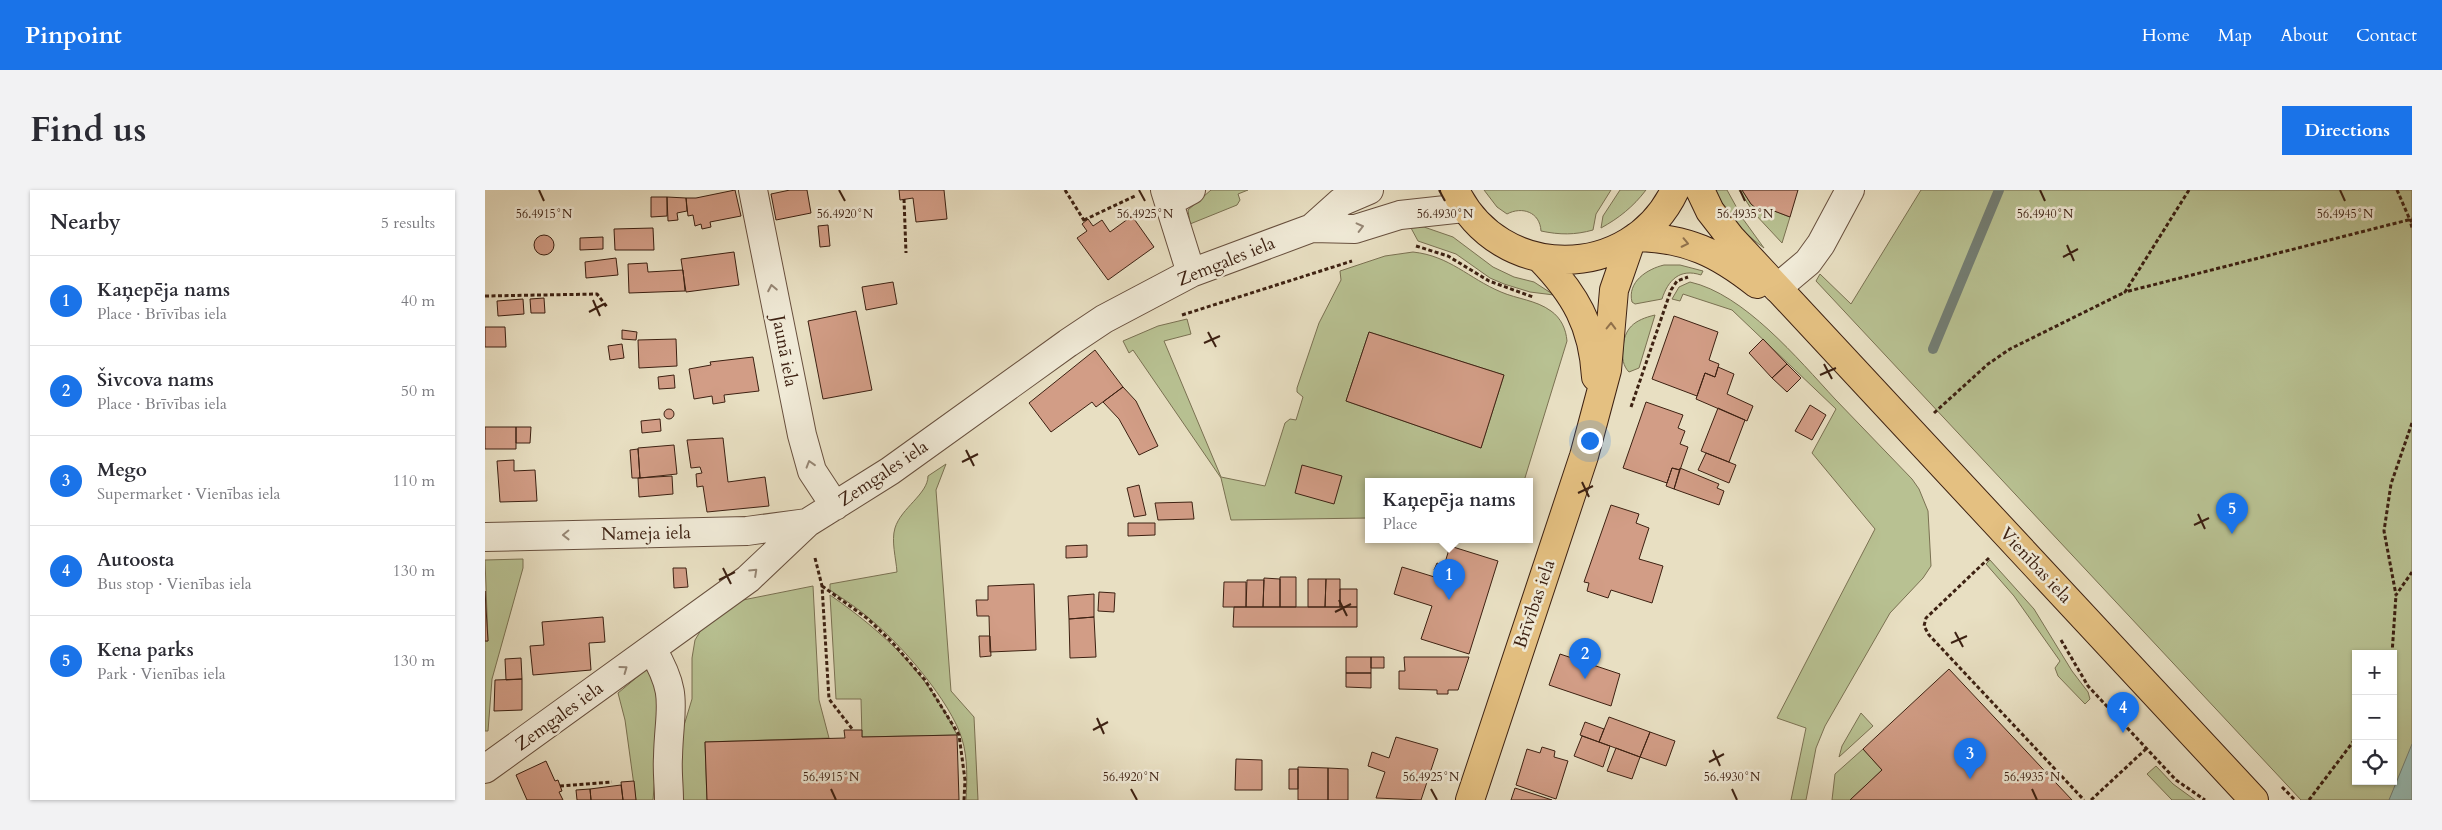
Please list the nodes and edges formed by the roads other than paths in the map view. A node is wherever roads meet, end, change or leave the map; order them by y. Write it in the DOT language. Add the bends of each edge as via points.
graph roads {
  1 [pos="753,190"];
  2 [pos="1369,190"];
  3 [pos="1675,190"];
  4 [pos="1700,190"];
  5 [pos="1849,190"];
  6 [pos="1167,194"];
  7 [pos="1460,199"];
  8 [pos="1312,228"];
  9 [pos="1634,239"];
  10 [pos="1540,258"];
  11 [pos="1191,273"];
  12 [pos="1777,288"];
  13 [pos="1817,331"];
  14 [pos="1595,408"];
  15 [pos="835,506"];
  16 [pos="807,523"];
  17 [pos="485,537"];
  18 [pos="652,649"];
  19 [pos="485,770"];
  20 [pos="669,800"];
  21 [pos="1470,800"];
  22 [pos="2254,800"];
  15 -- 1 [label="street, Jaunā iela, one-way" via="812,471 802,435"];
  2 -- 8 [label="street" via="1341,202"];
  3 -- 9 [label="main road" via="1655,222"];
  4 -- 12 [label="main road" via="1717,221"];
  5 -- 12 [label="street" via="1808,262"];
  6 -- 11 [label="street"];
  8 -- 7 [label="street, one-way" via="1355,229"];
  7 -- 10 [label="main road" via="1497,240"];
  8 -- 11 [label="street, Zemgales iela"];
  9 -- 10 [label="main road" via="1603,255 1571,261"];
  9 -- 13 [label="main road, one-way" via="1658,238 1693,245 1715,254"];
  14 -- 9 [label="main road, one-way" via="1609,356 1614,290"];
  10 -- 14 [label="main road" via="1575,300 1591,336"];
  11 -- 15 [label="street, Zemgales iela" via="1104,319 1067,343 890,471"];
  12 -- 13 [label="main road"];
  13 -- 22 [label="main road, Vienības iela"];
  14 -- 21 [label="main road, Brīvības iela" via="1584,456"];
  15 -- 16 [label="street, Zemgales iela"];
  16 -- 17 [label="street, Nameja iela, one-way" via="747,531"];
  18 -- 16 [label="street, Zemgales iela, one-way" via="748,578"];
  19 -- 18 [label="street, Zemgales iela, one-way"];
  18 -- 20 [label="street" via="664,668 671,689"];
}
